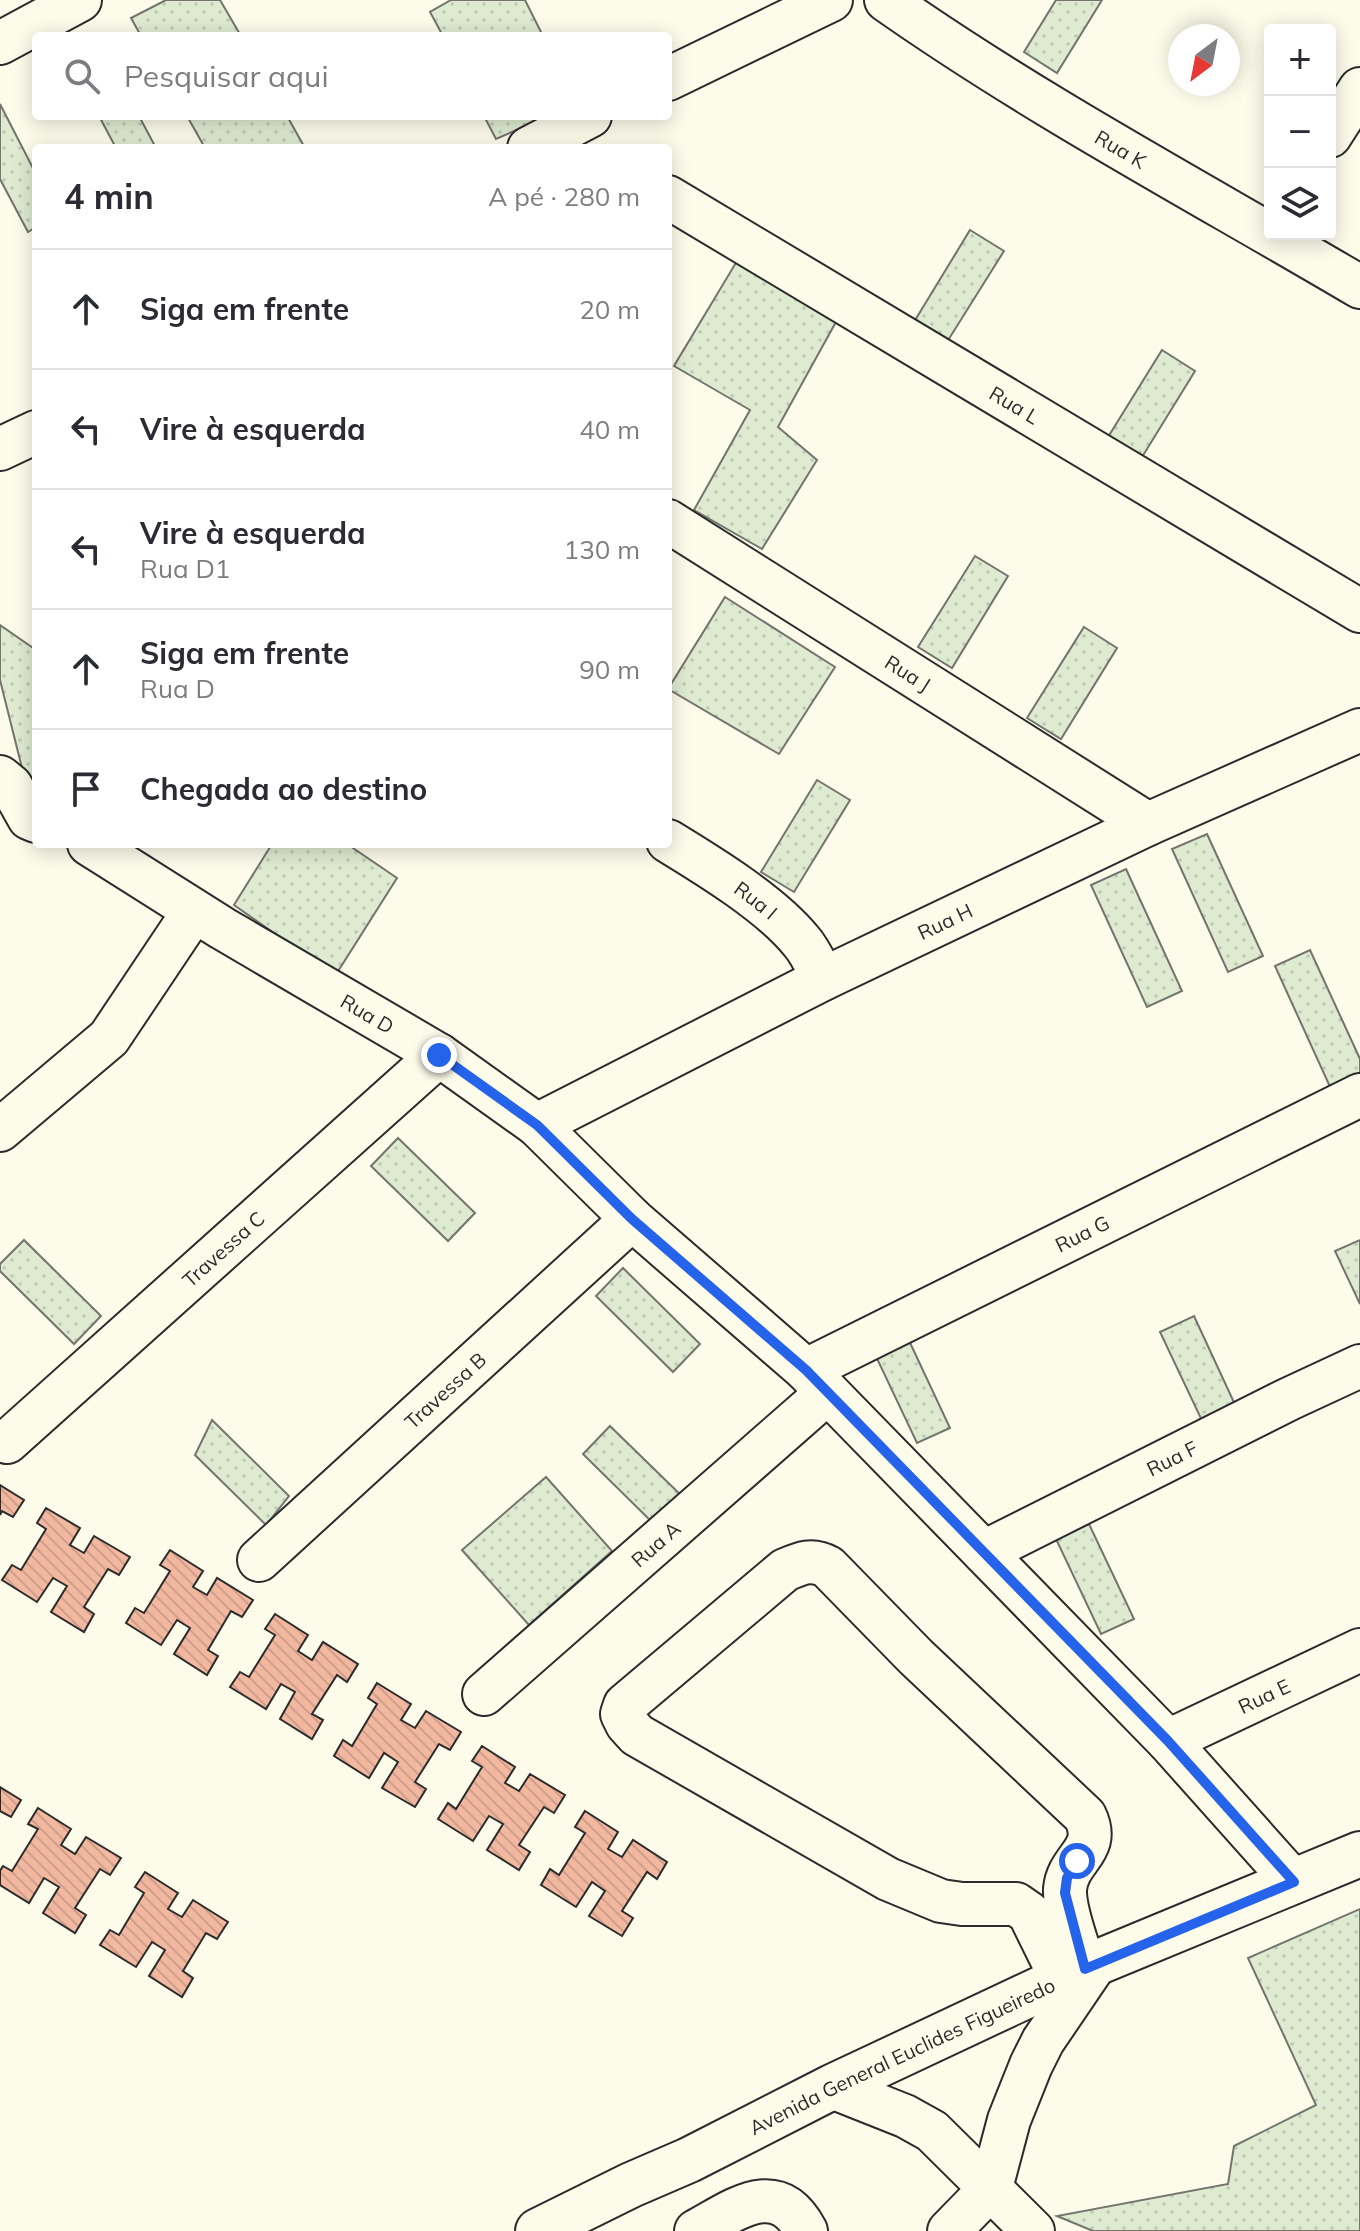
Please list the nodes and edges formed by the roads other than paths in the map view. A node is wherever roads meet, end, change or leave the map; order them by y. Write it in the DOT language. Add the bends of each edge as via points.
graph roads {
  1 [pos="80,0"];
  2 [pos="831,0"];
  3 [pos="886,0"];
  4 [pos="0,43"];
  5 [pos="672,77"];
  6 [pos="1360,89"];
  7 [pos="1336,127"];
  8 [pos="672,199"];
  9 [pos="1264,229"];
  10 [pos="1282,240"];
  11 [pos="1360,287"];
  12 [pos="672,524"];
  13 [pos="1360,611"];
  14 [pos="1360,730"];
  15 [pos="0,777"];
  16 [pos="32,819"];
  17 [pos="1148,824"];
  18 [pos="672,844"];
  19 [pos="95,848"];
  20 [pos="194,911"];
  21 [pos="823,979"];
  22 [pos="439,1055"];
  23 [pos="1360,1095"];
  24 [pos="537,1125"];
  25 [pos="0,1130"];
  26 [pos="632,1219"];
  27 [pos="1360,1366"];
  28 [pos="816,1382"];
  29 [pos="7,1442"];
  30 [pos="984,1552"];
  31 [pos="259,1560"];
  32 [pos="1360,1650"];
  33 [pos="484,1694"];
  34 [pos="1168,1741"];
  35 [pos="1360,1854"];
  36 [pos="1294,1882"];
  37 [pos="1081,1970"];
  38 [pos="832,2087"];
  39 [pos="991,2188"];
  40 [pos="538,2231"];
  41 [pos="696,2231"];
  42 [pos="806,2231"];
  43 [pos="949,2231"];
  44 [pos="1033,2231"];
  1 -- 4 [label="street"];
  2 -- 5 [label="street"];
  3 -- 9 [label="street, Rua K" via="1037,100"];
  6 -- 7 [label="street"];
  8 -- 13 [label="street, Rua L"];
  10 -- 11 [label="street, Rua K"];
  12 -- 17 [label="street, Rua J"];
  14 -- 17 [label="street, Rua H"];
  15 -- 16 [label="street"];
  17 -- 21 [label="street, Rua H"];
  18 -- 21 [label="street, Rua I" via="778,919 807,949"];
  19 -- 20 [label="street, Rua D"];
  20 -- 22 [label="street, Rua D"];
  20 -- 25 [label="street" via="109,1038"];
  21 -- 24 [label="street, Rua H"];
  22 -- 24 [label="street, Rua D"];
  22 -- 29 [label="street, Travessa C"];
  23 -- 28 [label="street, Rua G"];
  24 -- 26 [label="street, Rua D"];
  26 -- 28 [label="street, Rua D"];
  26 -- 31 [label="street, Travessa B"];
  27 -- 30 [label="street, Rua F"];
  28 -- 30 [label="street, Rua D"];
  28 -- 33 [label="street, Rua A"];
  30 -- 34 [label="street, Rua D"];
  32 -- 34 [label="street, Rua E"];
  34 -- 36 [label="street, Rua D"];
  35 -- 36 [label="main road, Avenida General Euclides Figueiredo"];
  36 -- 37 [label="main road, Avenida General Euclides Figueiredo"];
  37 -- 37 [label="street" via="1065,1893 1067,1878 1091,1842 1085,1816 818,1561 785,1570 625,1705 622,1714 637,1735 888,1879 941,1901 1016,1904"];
  37 -- 38 [label="main road, Avenida General Euclides Figueiredo"];
  37 -- 39 [label="street" via="1031,2065"];
  38 -- 39 [label="street" via="921,2124"];
  38 -- 40 [label="main road, Avenida General Euclides Figueiredo"];
  39 -- 43 [label="street"];
  39 -- 44 [label="street"];
  41 -- 42 [label="street" via="755,2200 769,2200 786,2207"];
}
